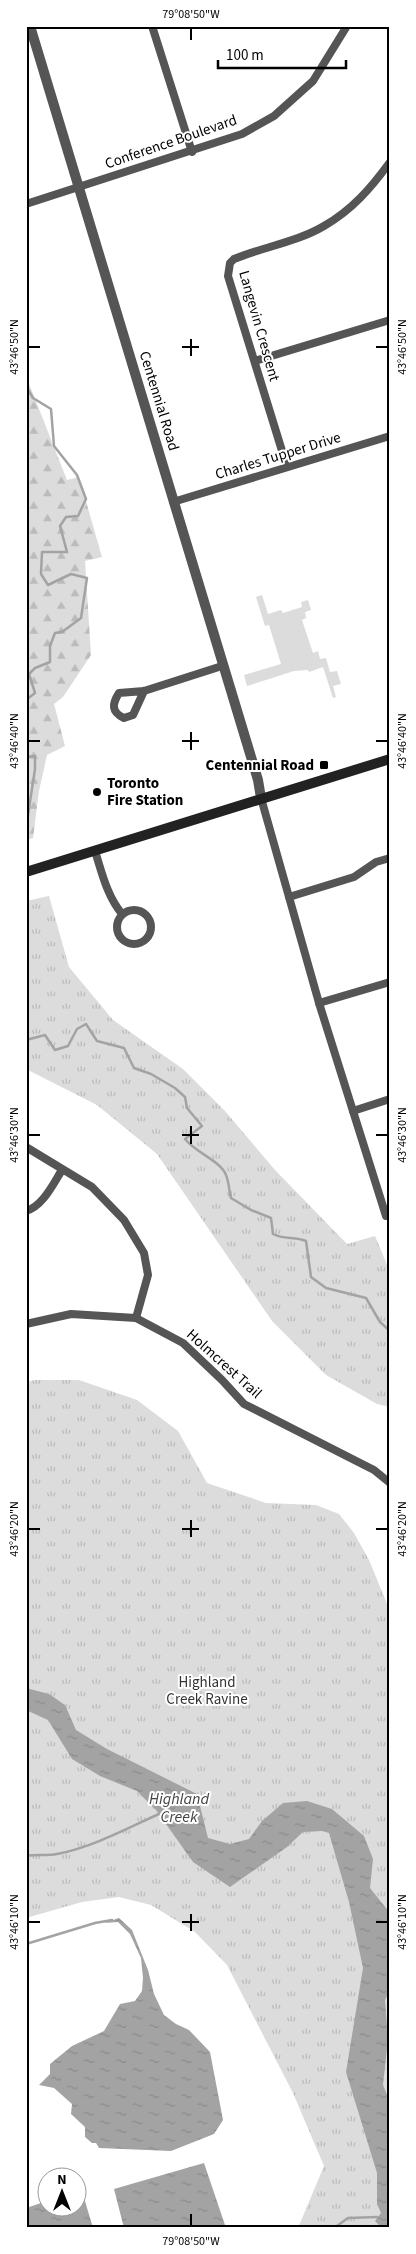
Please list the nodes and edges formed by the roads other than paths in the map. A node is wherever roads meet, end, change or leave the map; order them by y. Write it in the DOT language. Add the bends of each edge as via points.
graph roads {
  1 [pos="30,26"];
  2 [pos="152,26"];
  3 [pos="347,26"];
  4 [pos="192,152"];
  5 [pos="390,162"];
  6 [pos="78,188"];
  7 [pos="26,204"];
  8 [pos="390,320"];
  9 [pos="255,361"];
  10 [pos="390,436"];
  11 [pos="287,467"];
  12 [pos="173,502"];
  13 [pos="222,666"];
  14 [pos="144,691"];
  15 [pos="390,759"];
  16 [pos="261,798"];
  17 [pos="95,851"];
  18 [pos="390,858"];
  19 [pos="26,872"];
  20 [pos="290,897"];
  21 [pos="122,914"];
  22 [pos="390,982"];
  23 [pos="319,1003"];
  24 [pos="390,1099"];
  25 [pos="353,1111"];
  26 [pos="26,1147"];
  27 [pos="62,1170"];
  28 [pos="26,1211"];
  29 [pos="388,1216"];
  30 [pos="136,1318"];
  31 [pos="26,1324"];
  32 [pos="390,1483"];
  1 -- 6 [label="street, Centennial Road"];
  2 -- 4 [label="street"];
  3 -- 4 [label="street, Conference Boulevard" via="313,81 274,116 242,134"];
  4 -- 6 [label="street, Conference Boulevard"];
  5 -- 9 [label="street, Langevin Crescent" via="352,207 323,227 230,263 228,276"];
  6 -- 7 [label="street, Conference Boulevard"];
  6 -- 12 [label="street, Centennial Road"];
  8 -- 9 [label="street"];
  9 -- 11 [label="street, Langevin Crescent"];
  10 -- 11 [label="street, Charles Tupper Drive"];
  11 -- 12 [label="street, Charles Tupper Drive"];
  12 -- 13 [label="street, Centennial Road"];
  13 -- 14 [label="street"];
  13 -- 16 [label="street, Centennial Road"];
  15 -- 16 [label="main road"];
  16 -- 17 [label="main road"];
  16 -- 20 [label="street, Centennial Road"];
  17 -- 19 [label="main road"];
  17 -- 21 [label="street" via="108,892"];
  18 -- 20 [label="street" via="376,862 354,877"];
  20 -- 23 [label="street, Centennial Road"];
  21 -- 21 [label="street" via="117,930 123,940 134,944 145,939 151,925 146,915 137,910"];
  22 -- 23 [label="street"];
  23 -- 25 [label="street, Centennial Road"];
  24 -- 25 [label="street"];
  25 -- 29 [label="street, Centennial Road"];
  26 -- 27 [label="street"];
  27 -- 28 [label="street" via="45,1197"];
  27 -- 30 [label="street" via="92,1187 124,1220 144,1253 148,1275"];
  30 -- 31 [label="street, Holmcrest Trail" via="71,1314"];
  30 -- 32 [label="street, Holmcrest Trail" via="183,1343 244,1404 374,1470"];
}
